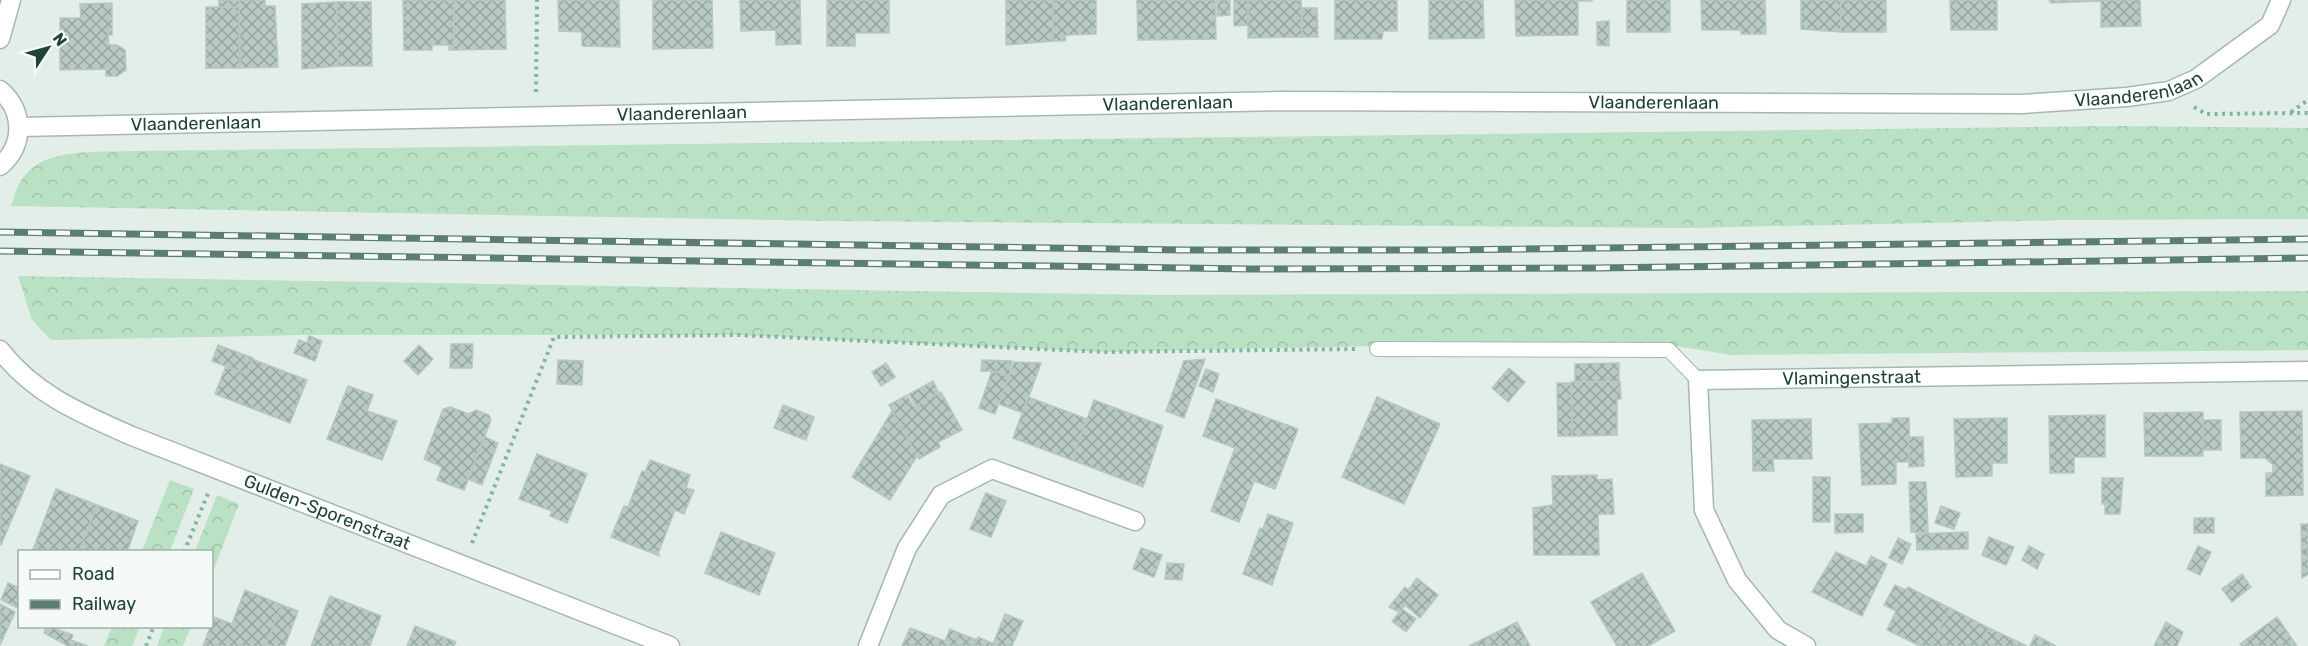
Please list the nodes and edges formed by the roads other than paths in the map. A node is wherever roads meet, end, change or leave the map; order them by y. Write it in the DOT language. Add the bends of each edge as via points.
graph roads {
  1 [pos="11,0"];
  2 [pos="2281,0"];
  3 [pos="0,39"];
  4 [pos="0,90"];
  5 [pos="19,128"];
  6 [pos="2,166"];
  7 [pos="1377,349"];
  8 [pos="0,350"];
  9 [pos="2308,371"];
  10 [pos="1698,380"];
  11 [pos="1135,521"];
  12 [pos="670,646"];
  13 [pos="868,646"];
  14 [pos="1806,646"];
  1 -- 3 [label="street"];
  2 -- 5 [label="street, Vlaanderenlaan" via="2270,25 2196,79 2169,91 2022,104 1282,102"];
  4 -- 5 [label="street" via="15,109"];
  5 -- 6 [label="street" via="16,146"];
  7 -- 10 [label="lane" via="1669,350"];
  8 -- 12 [label="street, Gulden-Sporenstraat" via="36,387 62,405 217,471"];
  9 -- 10 [label="street, Vlamingenstraat"];
  10 -- 14 [label="street" via="1704,510 1737,580 1778,630"];
  11 -- 13 [label="street" via="992,469 941,495 907,548"];
}
